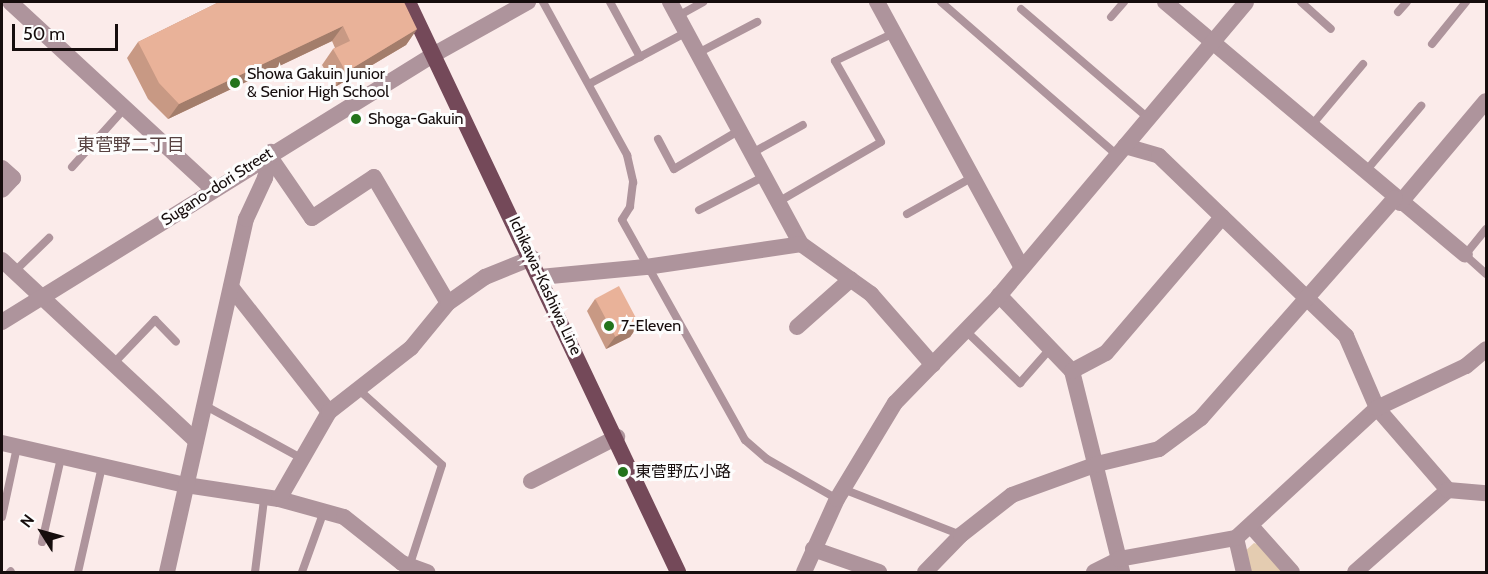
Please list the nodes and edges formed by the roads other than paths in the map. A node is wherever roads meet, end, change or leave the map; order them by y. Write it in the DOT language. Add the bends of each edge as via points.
graph roads {
  1 [pos="10,2"];
  2 [pos="408,2"];
  3 [pos="528,2"];
  4 [pos="543,2"];
  5 [pos="610,2"];
  6 [pos="703,2"];
  7 [pos="877,2"];
  8 [pos="940,2"];
  9 [pos="1124,2"];
  10 [pos="1165,2"];
  11 [pos="1246,2"];
  12 [pos="1301,2"];
  13 [pos="1407,2"];
  14 [pos="1466,2"];
  15 [pos="674,9"];
  16 [pos="1021,9"];
  17 [pos="1398,12"];
  18 [pos="1111,17"];
  19 [pos="756,22"];
  20 [pos="1331,29"];
  21 [pos="687,32"];
  22 [pos="894,33"];
  23 [pos="1212,42"];
  24 [pos="1432,44"];
  25 [pos="698,53"];
  26 [pos="433,55"];
  27 [pos="640,57"];
  28 [pos="1363,64"];
  29 [pos="589,84"];
  30 [pos="1486,101"];
  31 [pos="1421,106"];
  32 [pos="125,108"];
  33 [pos="1148,118"];
  34 [pos="803,125"];
  35 [pos="1311,126"];
  36 [pos="740,130"];
  37 [pos="658,139"];
  38 [pos="1121,151"];
  39 [pos="752,153"];
  40 [pos="270,155"];
  41 [pos="72,167"];
  42 [pos="2,168"];
  43 [pos="1365,172"];
  44 [pos="765,176"];
  45 [pos="973,177"];
  46 [pos="2,190"];
  47 [pos="214,190"];
  48 [pos="1397,201"];
  49 [pos="778,202"];
  50 [pos="699,210"];
  51 [pos="907,214"];
  52 [pos="1222,217"];
  53 [pos="1486,229"];
  54 [pos="49,238"];
  55 [pos="801,244"];
  56 [pos="1465,255"];
  57 [pos="532,258"];
  58 [pos="2,260"];
  59 [pos="646,267"];
  60 [pos="1022,268"];
  61 [pos="14,272"];
  62 [pos="1486,274"];
  63 [pos="540,277"];
  64 [pos="851,279"];
  65 [pos="231,287"];
  66 [pos="999,296"];
  67 [pos="41,297"];
  68 [pos="1306,298"];
  69 [pos="448,303"];
  70 [pos="2,322"];
  71 [pos="797,327"];
  72 [pos="967,332"];
  73 [pos="176,342"];
  74 [pos="1050,349"];
  75 [pos="1486,349"];
  76 [pos="113,364"];
  77 [pos="933,365"];
  78 [pos="1072,371"];
  79 [pos="358,389"];
  80 [pos="204,405"];
  81 [pos="1377,408"];
  82 [pos="329,412"];
  83 [pos="617,437"];
  84 [pos="196,441"];
  85 [pos="9,445"];
  86 [pos="61,458"];
  87 [pos="302,458"];
  88 [pos="1097,464"];
  89 [pos="102,466"];
  90 [pos="531,481"];
  91 [pos="186,485"];
  92 [pos="1448,490"];
  93 [pos="1486,493"];
  94 [pos="840,494"];
  95 [pos="271,499"];
  96 [pos="324,512"];
  97 [pos="2,517"];
  98 [pos="1252,527"];
  99 [pos="961,535"];
  100 [pos="1236,538"];
  101 [pos="42,542"];
  102 [pos="813,549"];
  103 [pos="1121,566"];
  104 [pos="407,569"];
  105 [pos="78,573"];
  106 [pos="167,573"];
  107 [pos="255,573"];
  108 [pos="302,573"];
  109 [pos="428,573"];
  110 [pos="678,573"];
  111 [pos="804,573"];
  112 [pos="879,573"];
  113 [pos="925,573"];
  114 [pos="1094,573"];
  115 [pos="1244,573"];
  116 [pos="1292,573"];
  117 [pos="1355,573"];
  1 -- 32 [label="street"];
  2 -- 26 [label="main road, Ichikawa-Kashiwa Line"];
  3 -- 26 [label="street, Sugano-dori Street"];
  4 -- 29 [label="lane"];
  5 -- 27 [label="lane"];
  6 -- 15 [label="lane"];
  7 -- 22 [label="street"];
  8 -- 38 [label="lane"];
  9 -- 18 [label="lane"];
  10 -- 23 [label="street"];
  11 -- 23 [label="street"];
  12 -- 20 [label="lane"];
  13 -- 17 [label="lane"];
  14 -- 24 [label="lane"];
  15 -- 21 [label="street"];
  16 -- 33 [label="lane"];
  19 -- 25 [label="lane"];
  21 -- 25 [label="street"];
  21 -- 27 [label="lane"];
  22 -- 45 [label="street"];
  22 -- 49 [label="lane" via="835,61 881,142"];
  23 -- 33 [label="street"];
  23 -- 35 [label="street"];
  25 -- 36 [label="street"];
  26 -- 40 [label="street, Sugano-dori Street"];
  26 -- 57 [label="main road, Ichikawa-Kashiwa Line"];
  27 -- 29 [label="lane"];
  28 -- 35 [label="lane"];
  29 -- 59 [label="lane" via="627,155 633,182 630,207 622,220"];
  30 -- 48 [label="street"];
  31 -- 43 [label="lane"];
  32 -- 41 [label="lane"];
  32 -- 47 [label="street"];
  33 -- 38 [label="street"];
  34 -- 39 [label="lane"];
  35 -- 43 [label="street"];
  36 -- 37 [label="lane" via="674,169"];
  36 -- 39 [label="street"];
  38 -- 52 [label="street" via="1159,156"];
  38 -- 60 [label="street"];
  39 -- 44 [label="street"];
  40 -- 47 [label="street, Sugano-dori Street"];
  40 -- 65 [label="street" via="265,178 246,219"];
  40 -- 69 [label="street" via="312,218 374,177"];
  42 -- 46 [label="street" via="13,178"];
  43 -- 48 [label="street"];
  44 -- 49 [label="street"];
  44 -- 50 [label="lane"];
  45 -- 51 [label="lane"];
  45 -- 60 [label="street"];
  47 -- 67 [label="street, Sugano-dori Street"];
  48 -- 56 [label="street"];
  48 -- 68 [label="street"];
  49 -- 55 [label="street"];
  52 -- 68 [label="street"];
  52 -- 78 [label="street" via="1106,353"];
  53 -- 56 [label="lane"];
  54 -- 61 [label="lane"];
  55 -- 59 [label="street"];
  55 -- 64 [label="street"];
  56 -- 62 [label="lane"];
  57 -- 63 [label="main road, Ichikawa-Kashiwa Line"];
  57 -- 69 [label="street" via="485,277"];
  58 -- 61 [label="street"];
  59 -- 63 [label="street"];
  59 -- 94 [label="lane" via="745,440 767,459"];
  60 -- 66 [label="street"];
  61 -- 67 [label="street"];
  63 -- 83 [label="main road, Ichikawa-Kashiwa Line"];
  64 -- 71 [label="street"];
  64 -- 77 [label="street" via="891,312"];
  65 -- 80 [label="street"];
  65 -- 82 [label="street"];
  66 -- 72 [label="street"];
  66 -- 74 [label="street"];
  67 -- 70 [label="street, Sugano-dori Street"];
  67 -- 76 [label="street"];
  68 -- 81 [label="street" via="1346,336"];
  68 -- 88 [label="street" via="1201,418 1159,449"];
  69 -- 79 [label="street" via="411,348"];
  72 -- 74 [label="lane" via="1020,383"];
  72 -- 77 [label="street"];
  73 -- 76 [label="lane" via="155,320"];
  74 -- 78 [label="street"];
  75 -- 81 [label="street" via="1466,366"];
  76 -- 84 [label="street"];
  77 -- 94 [label="street" via="895,402"];
  78 -- 88 [label="street"];
  79 -- 82 [label="street"];
  79 -- 104 [label="lane" via="442,465"];
  80 -- 84 [label="street"];
  80 -- 87 [label="lane"];
  81 -- 92 [label="street"];
  81 -- 98 [label="street" via="1306,470"];
  82 -- 87 [label="street"];
  83 -- 90 [label="street"];
  83 -- 110 [label="main road, Ichikawa-Kashiwa Line"];
  84 -- 91 [label="street"];
  85 -- 86 [label="street"];
  85 -- 97 [label="lane"];
  86 -- 89 [label="street"];
  86 -- 101 [label="lane"];
  87 -- 95 [label="street"];
  88 -- 99 [label="street" via="1012,495"];
  88 -- 103 [label="street"];
  89 -- 91 [label="street"];
  89 -- 105 [label="lane"];
  91 -- 95 [label="street"];
  91 -- 106 [label="street"];
  92 -- 93 [label="street"];
  92 -- 117 [label="street"];
  94 -- 99 [label="lane"];
  94 -- 102 [label="street"];
  95 -- 96 [label="street"];
  95 -- 107 [label="lane"];
  96 -- 104 [label="street" via="344,517"];
  96 -- 108 [label="lane"];
  98 -- 100 [label="street"];
  98 -- 116 [label="street"];
  99 -- 113 [label="street"];
  100 -- 103 [label="street"];
  100 -- 115 [label="street"];
  102 -- 111 [label="street"];
  102 -- 112 [label="street"];
  103 -- 114 [label="street"];
  104 -- 109 [label="street"];
}
